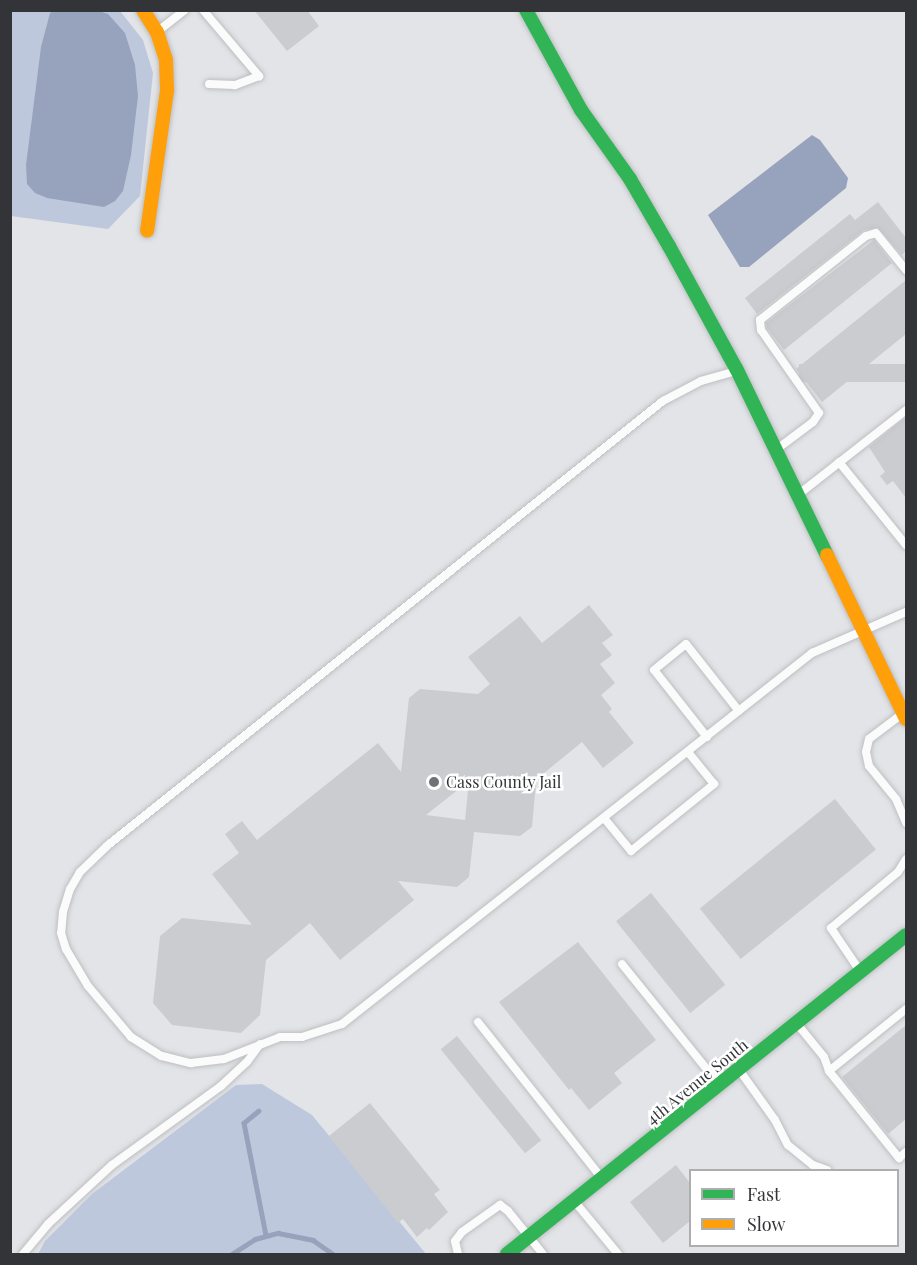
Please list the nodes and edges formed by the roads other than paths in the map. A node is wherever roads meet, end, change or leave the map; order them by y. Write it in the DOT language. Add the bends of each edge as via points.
graph roads {
  1 [pos="143,10"];
  2 [pos="185,10"];
  3 [pos="203,10"];
  4 [pos="526,10"];
  5 [pos="156,32"];
  6 [pos="209,84"];
  7 [pos="147,231"];
  8 [pos="906,270"];
  9 [pos="737,370"];
  10 [pos="906,410"];
  11 [pos="776,450"];
  12 [pos="839,462"];
  13 [pos="798,495"];
  14 [pos="906,545"];
  15 [pos="906,612"];
  16 [pos="863,629"];
  17 [pos="739,711"];
  18 [pos="905,716"];
  19 [pos="707,737"];
  20 [pos="688,752"];
  21 [pos="604,818"];
  22 [pos="906,823"];
  23 [pos="906,859"];
  24 [pos="906,935"];
  25 [pos="622,964"];
  26 [pos="861,972"];
  27 [pos="906,1009"];
  28 [pos="478,1022"];
  29 [pos="797,1024"];
  30 [pos="260,1044"];
  31 [pos="739,1070"];
  32 [pos="829,1071"];
  33 [pos="720,1085"];
  34 [pos="906,1152"];
  35 [pos="824,1169"];
  36 [pos="602,1179"];
  37 [pos="574,1201"];
  38 [pos="529,1237"];
  39 [pos="23,1254"];
  40 [pos="458,1254"];
  41 [pos="507,1254"];
  42 [pos="543,1254"];
  43 [pos="618,1254"];
  1 -- 5 [label="street"];
  2 -- 5 [label="lane"];
  3 -- 6 [label="lane" via="259,76 235,86"];
  4 -- 9 [label="street" via="581,110 630,179"];
  5 -- 7 [label="street" via="166,60 167,91"];
  8 -- 11 [label="lane" via="876,233 866,236 760,320 761,330 819,413"];
  9 -- 11 [label="street"];
  9 -- 30 [label="lane" via="701,381 663,401 253,726 80,872 69,889 61,933 87,986 131,1037 162,1056 191,1063 224,1059"];
  10 -- 12 [label="lane"];
  11 -- 13 [label="street"];
  12 -- 13 [label="lane"];
  12 -- 14 [label="lane"];
  13 -- 16 [label="street"];
  15 -- 16 [label="lane"];
  16 -- 17 [label="lane" via="812,653"];
  16 -- 18 [label="street"];
  17 -- 19 [label="lane"];
  17 -- 19 [label="lane" via="686,644 654,670"];
  18 -- 22 [label="lane" via="868,739 866,752 869,766 896,799"];
  19 -- 20 [label="lane"];
  20 -- 21 [label="lane"];
  20 -- 21 [label="lane" via="714,784 632,851"];
  21 -- 30 [label="lane" via="342,1024 310,1036 280,1036"];
  23 -- 26 [label="lane" via="898,872 831,928"];
  24 -- 26 [label="street, 4th Avenue South"];
  25 -- 33 [label="lane"];
  26 -- 29 [label="street, 4th Avenue South"];
  27 -- 32 [label="lane"];
  28 -- 36 [label="lane"];
  29 -- 31 [label="street, 4th Avenue South"];
  29 -- 32 [label="lane" via="824,1057"];
  30 -- 39 [label="lane" via="221,1086 104,1173 48,1224"];
  31 -- 33 [label="street, 4th Avenue South"];
  31 -- 35 [label="lane" via="788,1145"];
  32 -- 34 [label="lane" via="899,1158"];
  33 -- 36 [label="street, 4th Avenue South"];
  36 -- 37 [label="street, 4th Avenue South"];
  37 -- 38 [label="street, 4th Avenue South"];
  37 -- 43 [label="lane"];
  38 -- 40 [label="lane" via="501,1205 462,1232 455,1241"];
  38 -- 41 [label="street, 4th Avenue South"];
  38 -- 42 [label="lane"];
}
